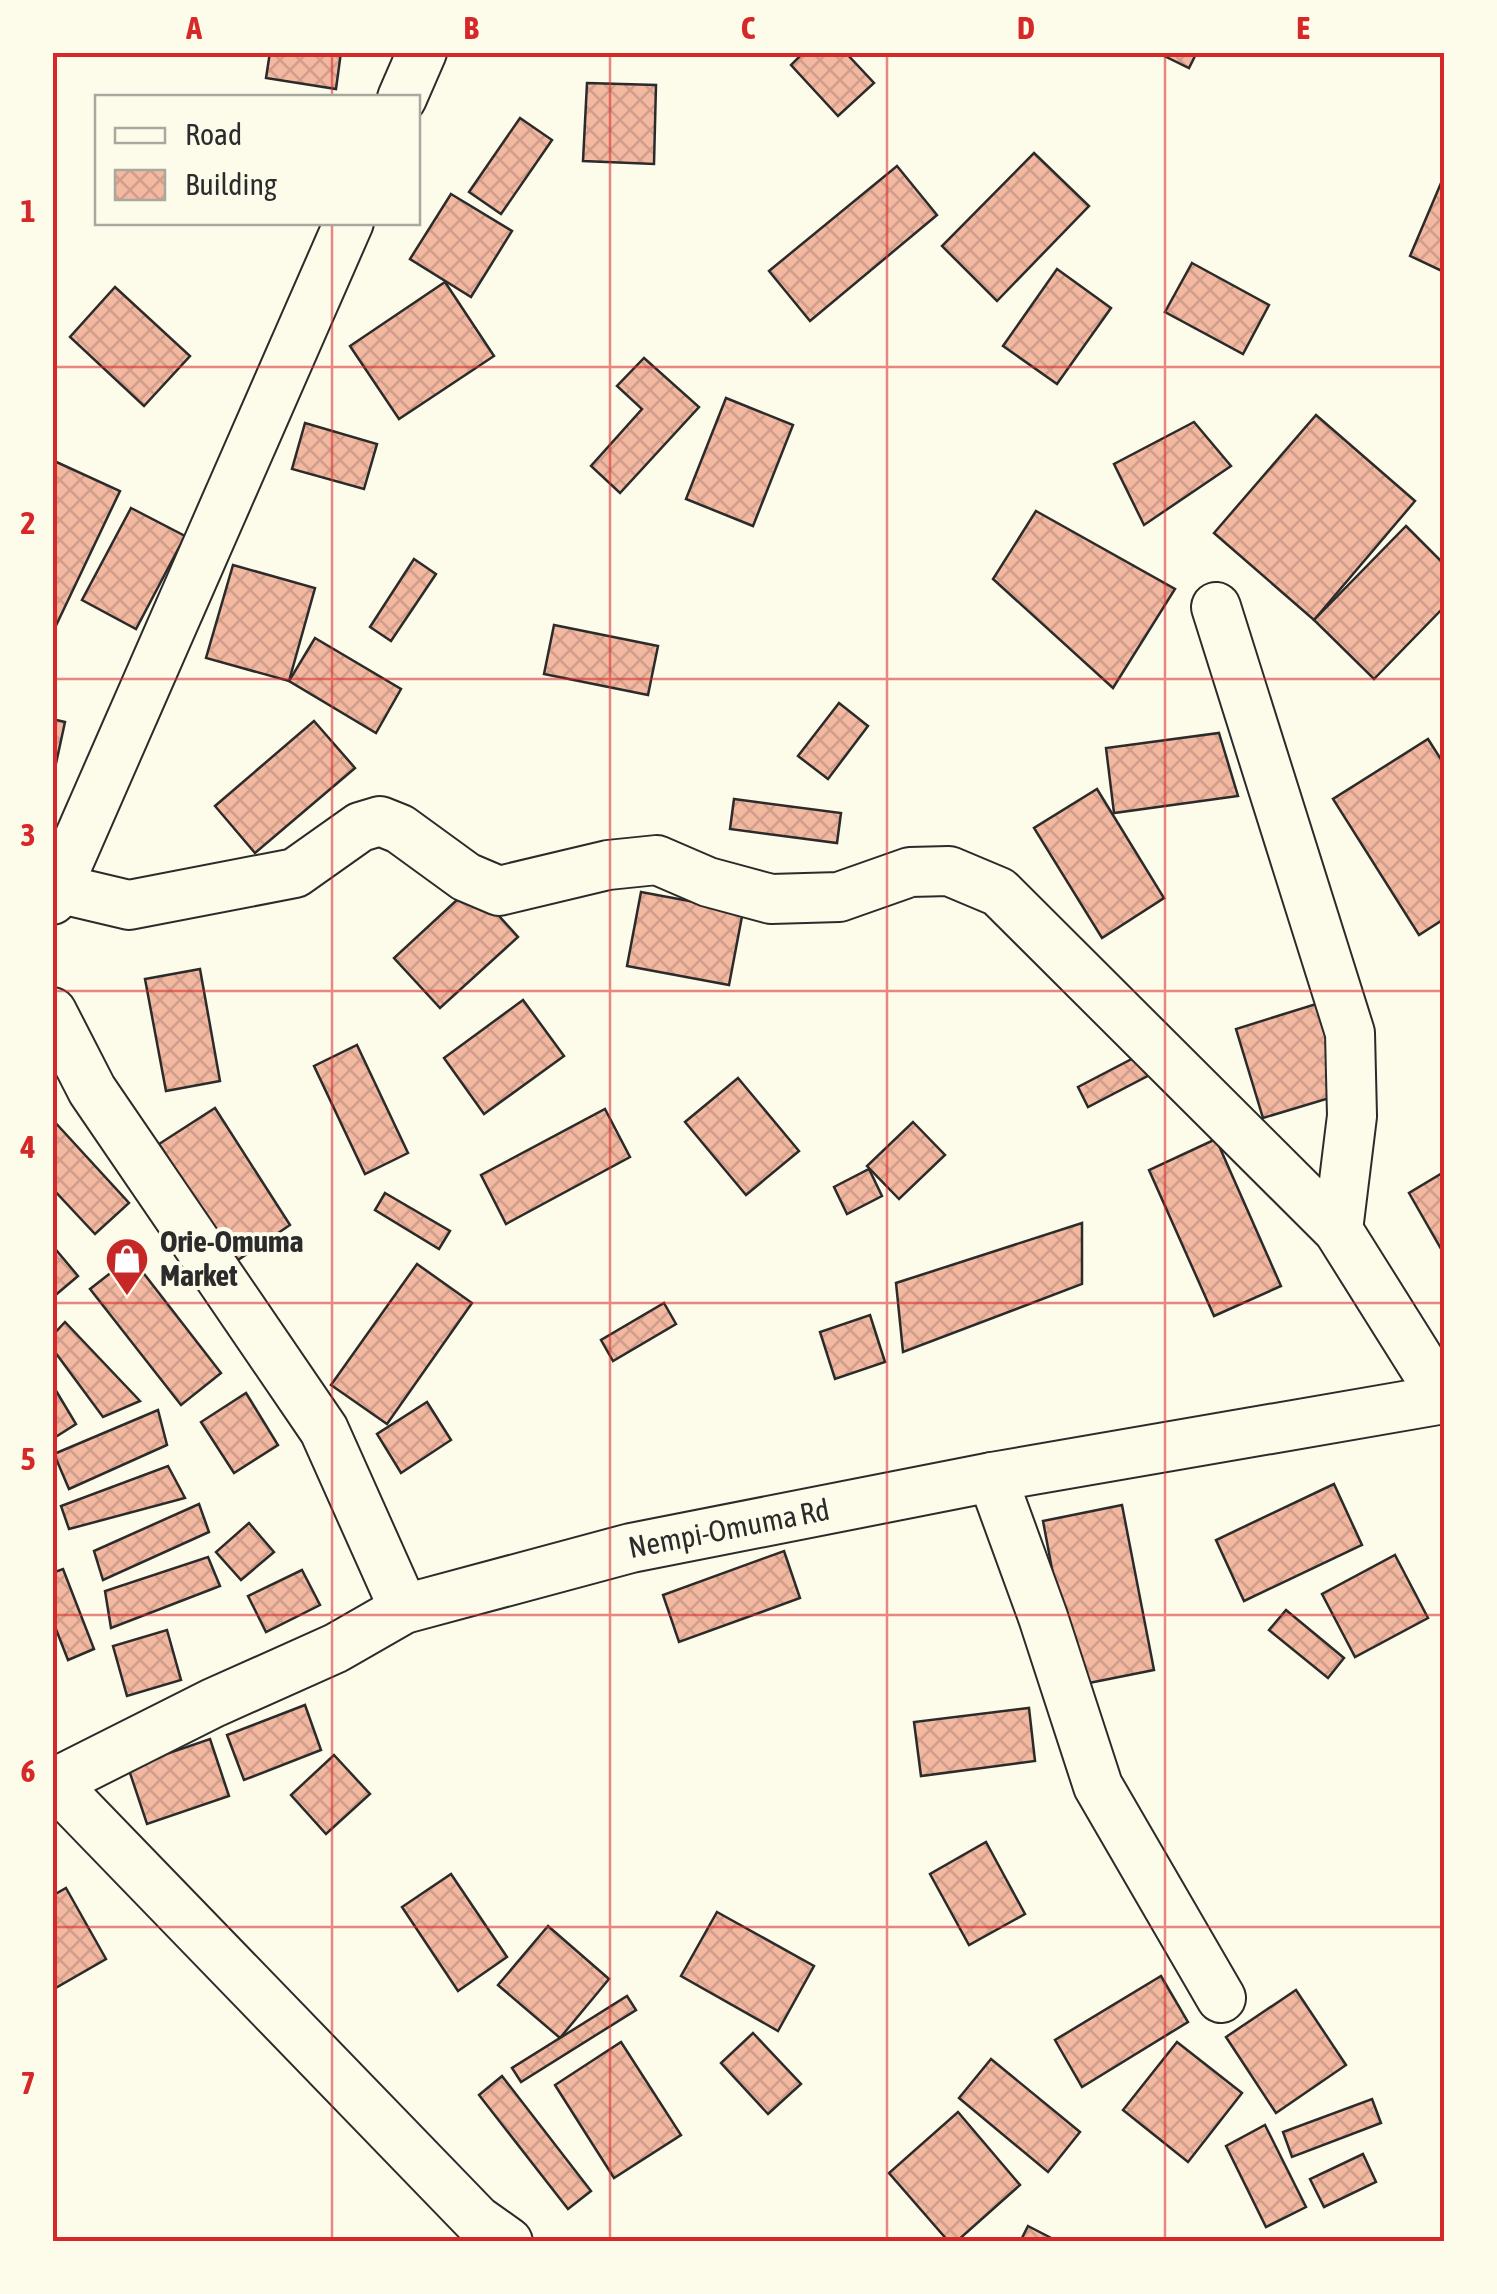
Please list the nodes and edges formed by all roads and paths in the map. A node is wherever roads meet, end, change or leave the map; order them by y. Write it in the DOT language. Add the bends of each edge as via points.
graph roads {
  1 [pos="422,52"];
  2 [pos="403,95"];
  3 [pos="347,225"];
  4 [pos="1216,607"];
  5 [pos="55,894"];
  6 [pos="52,1012"];
  7 [pos="1338,1230"];
  8 [pos="1444,1399"];
  9 [pos="992,1477"];
  10 [pos="404,1610"];
  11 [pos="53,1784"];
  12 [pos="1221,1998"];
  13 [pos="508,2242"];
  1 -- 2 [label="street"];
  3 -- 5 [label="street"];
  4 -- 7 [label="street" via="1350,1032 1352,1116"];
  5 -- 7 [label="street" via="130,906 295,872 380,820 499,891 657,860 771,899 839,897 910,872 948,870 999,892"];
  6 -- 10 [label="street" via="92,1090 324,1430"];
  7 -- 8 [label="street"];
  8 -- 9 [label="street, Nempi-Omuma Rd"];
  9 -- 10 [label="street, Nempi-Omuma Rd" via="631,1548"];
  9 -- 12 [label="street" via="1098,1786"];
  10 -- 11 [label="street, Nempi-Omuma Rd"];
  11 -- 13 [label="street" via="477,2220"];
}
